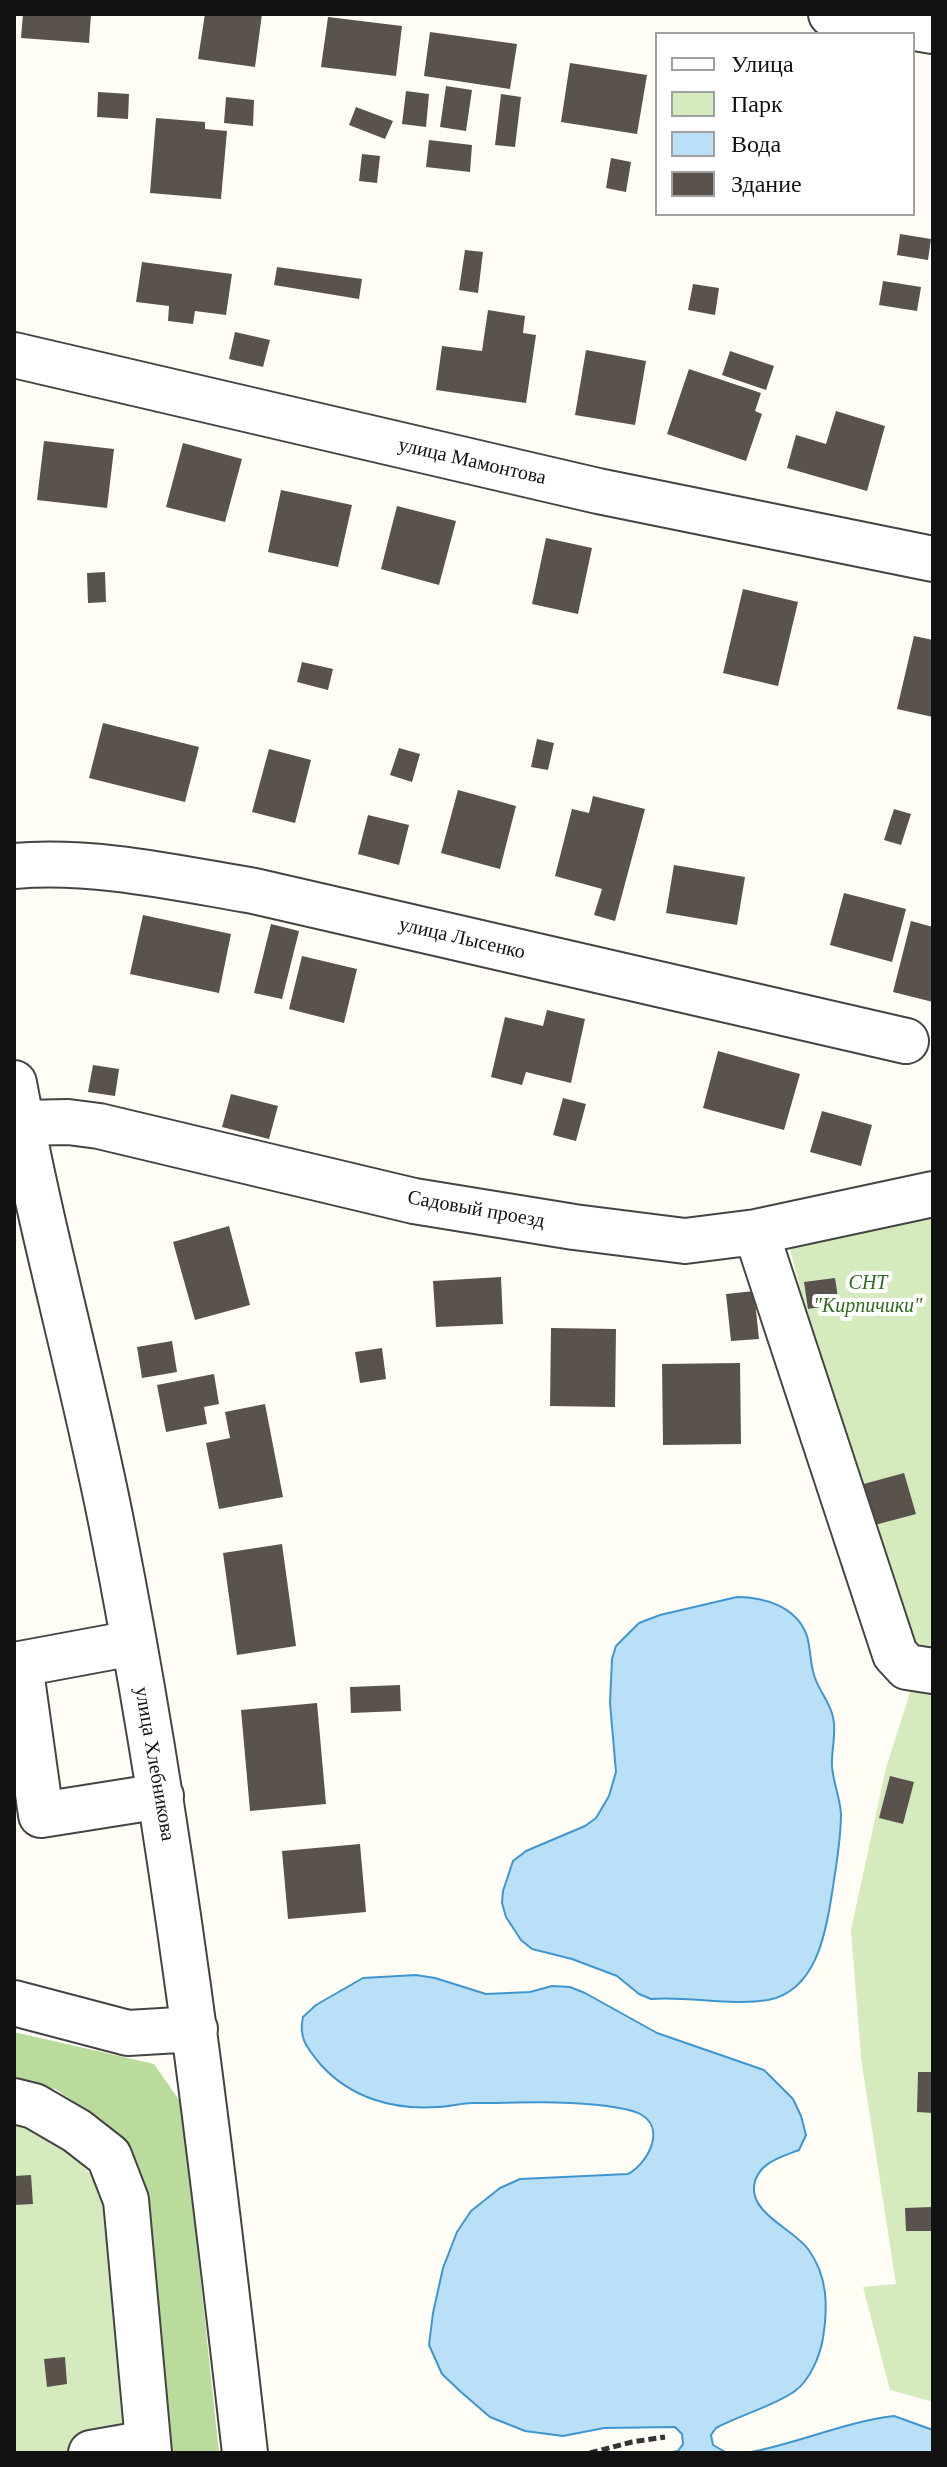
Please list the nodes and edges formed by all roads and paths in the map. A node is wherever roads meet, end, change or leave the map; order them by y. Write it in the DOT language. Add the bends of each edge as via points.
graph roads {
  1 [pos="831,14"];
  2 [pos="933,31"];
  3 [pos="14,355"];
  4 [pos="933,559"];
  5 [pos="14,866"];
  6 [pos="906,1041"];
  7 [pos="18,1103"];
  8 [pos="933,1194"];
  9 [pos="756,1232"];
  10 [pos="133,1643"];
  11 [pos="933,1671"];
  12 [pos="161,1796"];
  13 [pos="14,2003"];
  14 [pos="195,2029"];
  15 [pos="14,2101"];
  16 [pos="665,2437"];
  17 [pos="149,2448"];
  18 [pos="91,2453"];
  19 [pos="245,2453"];
  20 [pos="590,2453"];
  1 -- 2 [label="street"];
  3 -- 4 [label="street, улица Мамонтова" via="598,491"];
  5 -- 6 [label="street, улица Лысенко" via="80,866 254,891"];
  7 -- 9 [label="street, Садовый проезд" via="68,1122 414,1201 685,1241"];
  7 -- 10 [label="street, улица Хлебникова" via="112,1525"];
  8 -- 9 [label="street, Садовый проезд"];
  9 -- 11 [label="street" via="895,1654 907,1667"];
  10 -- 12 [label="street, улица Хлебникова"];
  10 -- 12 [label="street" via="20,1664 41,1815"];
  12 -- 14 [label="street, улица Хлебникова"];
  13 -- 14 [label="street" via="128,2033"];
  14 -- 19 [label="street, улица Хлебникова"];
  15 -- 17 [label="street" via="45,2112 109,2156 126,2200"];
  16 -- 20 [label="path"];
  17 -- 18 [label="street"];
}
